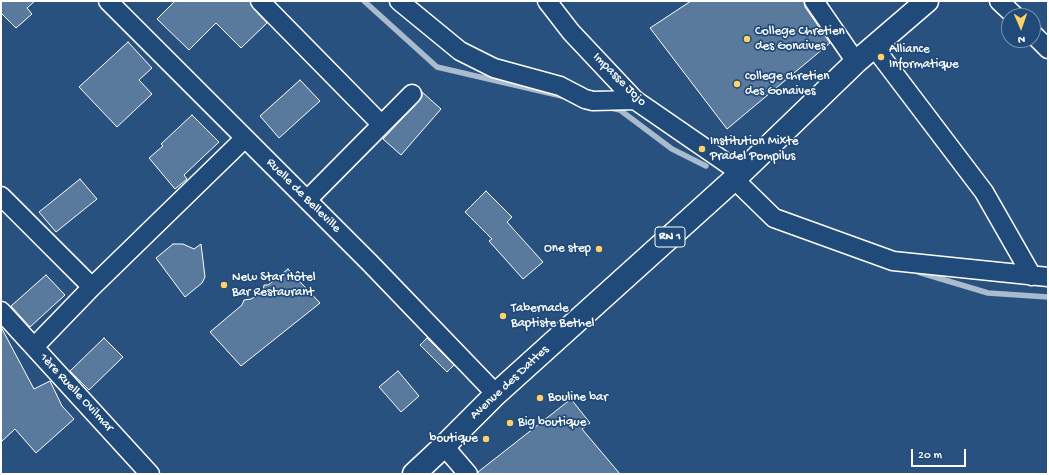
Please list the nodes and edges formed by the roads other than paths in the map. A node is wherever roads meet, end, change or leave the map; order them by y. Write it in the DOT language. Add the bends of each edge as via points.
graph roads {
  1 [pos="108,1"];
  2 [pos="260,1"];
  3 [pos="399,1"];
  4 [pos="547,1"];
  5 [pos="814,1"];
  6 [pos="927,1"];
  7 [pos="999,1"];
  8 [pos="1006,8"];
  9 [pos="874,47"];
  10 [pos="856,62"];
  11 [pos="412,94"];
  12 [pos="635,100"];
  13 [pos="381,124"];
  14 [pos="245,138"];
  15 [pos="738,176"];
  16 [pos="1,196"];
  17 [pos="307,200"];
  18 [pos="1040,277"];
  19 [pos="92,287"];
  20 [pos="1,311"];
  21 [pos="34,347"];
  22 [pos="496,394"];
  23 [pos="444,446"];
  24 [pos="150,474"];
  25 [pos="414,474"];
  26 [pos="468,474"];
  1 -- 14 [label="street, Ruelle de Belleville"];
  2 -- 13 [label="street"];
  3 -- 12 [label="street" via="460,51 494,68 560,86 593,101"];
  4 -- 12 [label="street, Impasse Jojo" via="571,32"];
  5 -- 10 [label="street"];
  6 -- 9 [label="main road, Avenue des Dattes / RN 1"];
  7 -- 8 [label="street"];
  9 -- 10 [label="main road, Avenue des Dattes / RN 1"];
  9 -- 18 [label="street" via="984,192"];
  10 -- 15 [label="main road, Avenue des Dattes / RN 1"];
  11 -- 13 [label="street"];
  12 -- 15 [label="street, Impasse Jojo"];
  13 -- 17 [label="street"];
  14 -- 17 [label="street, Ruelle de Belleville"];
  14 -- 19 [label="street"];
  15 -- 18 [label="street, Impasse Jojo" via="774,218 893,261"];
  15 -- 22 [label="main road, Avenue des Dattes / RN 1"];
  16 -- 19 [label="street"];
  17 -- 22 [label="street, Ruelle de Belleville"];
  19 -- 21 [label="street"];
  20 -- 21 [label="street, 1ère Ruelle Ovilmar"];
  21 -- 24 [label="street, 1ère Ruelle Ovilmar"];
  22 -- 23 [label="main road, Avenue des Dattes / RN 1"];
  23 -- 25 [label="main road, Avenue des Dattes / RN 1"];
  23 -- 26 [label="street"];
}
